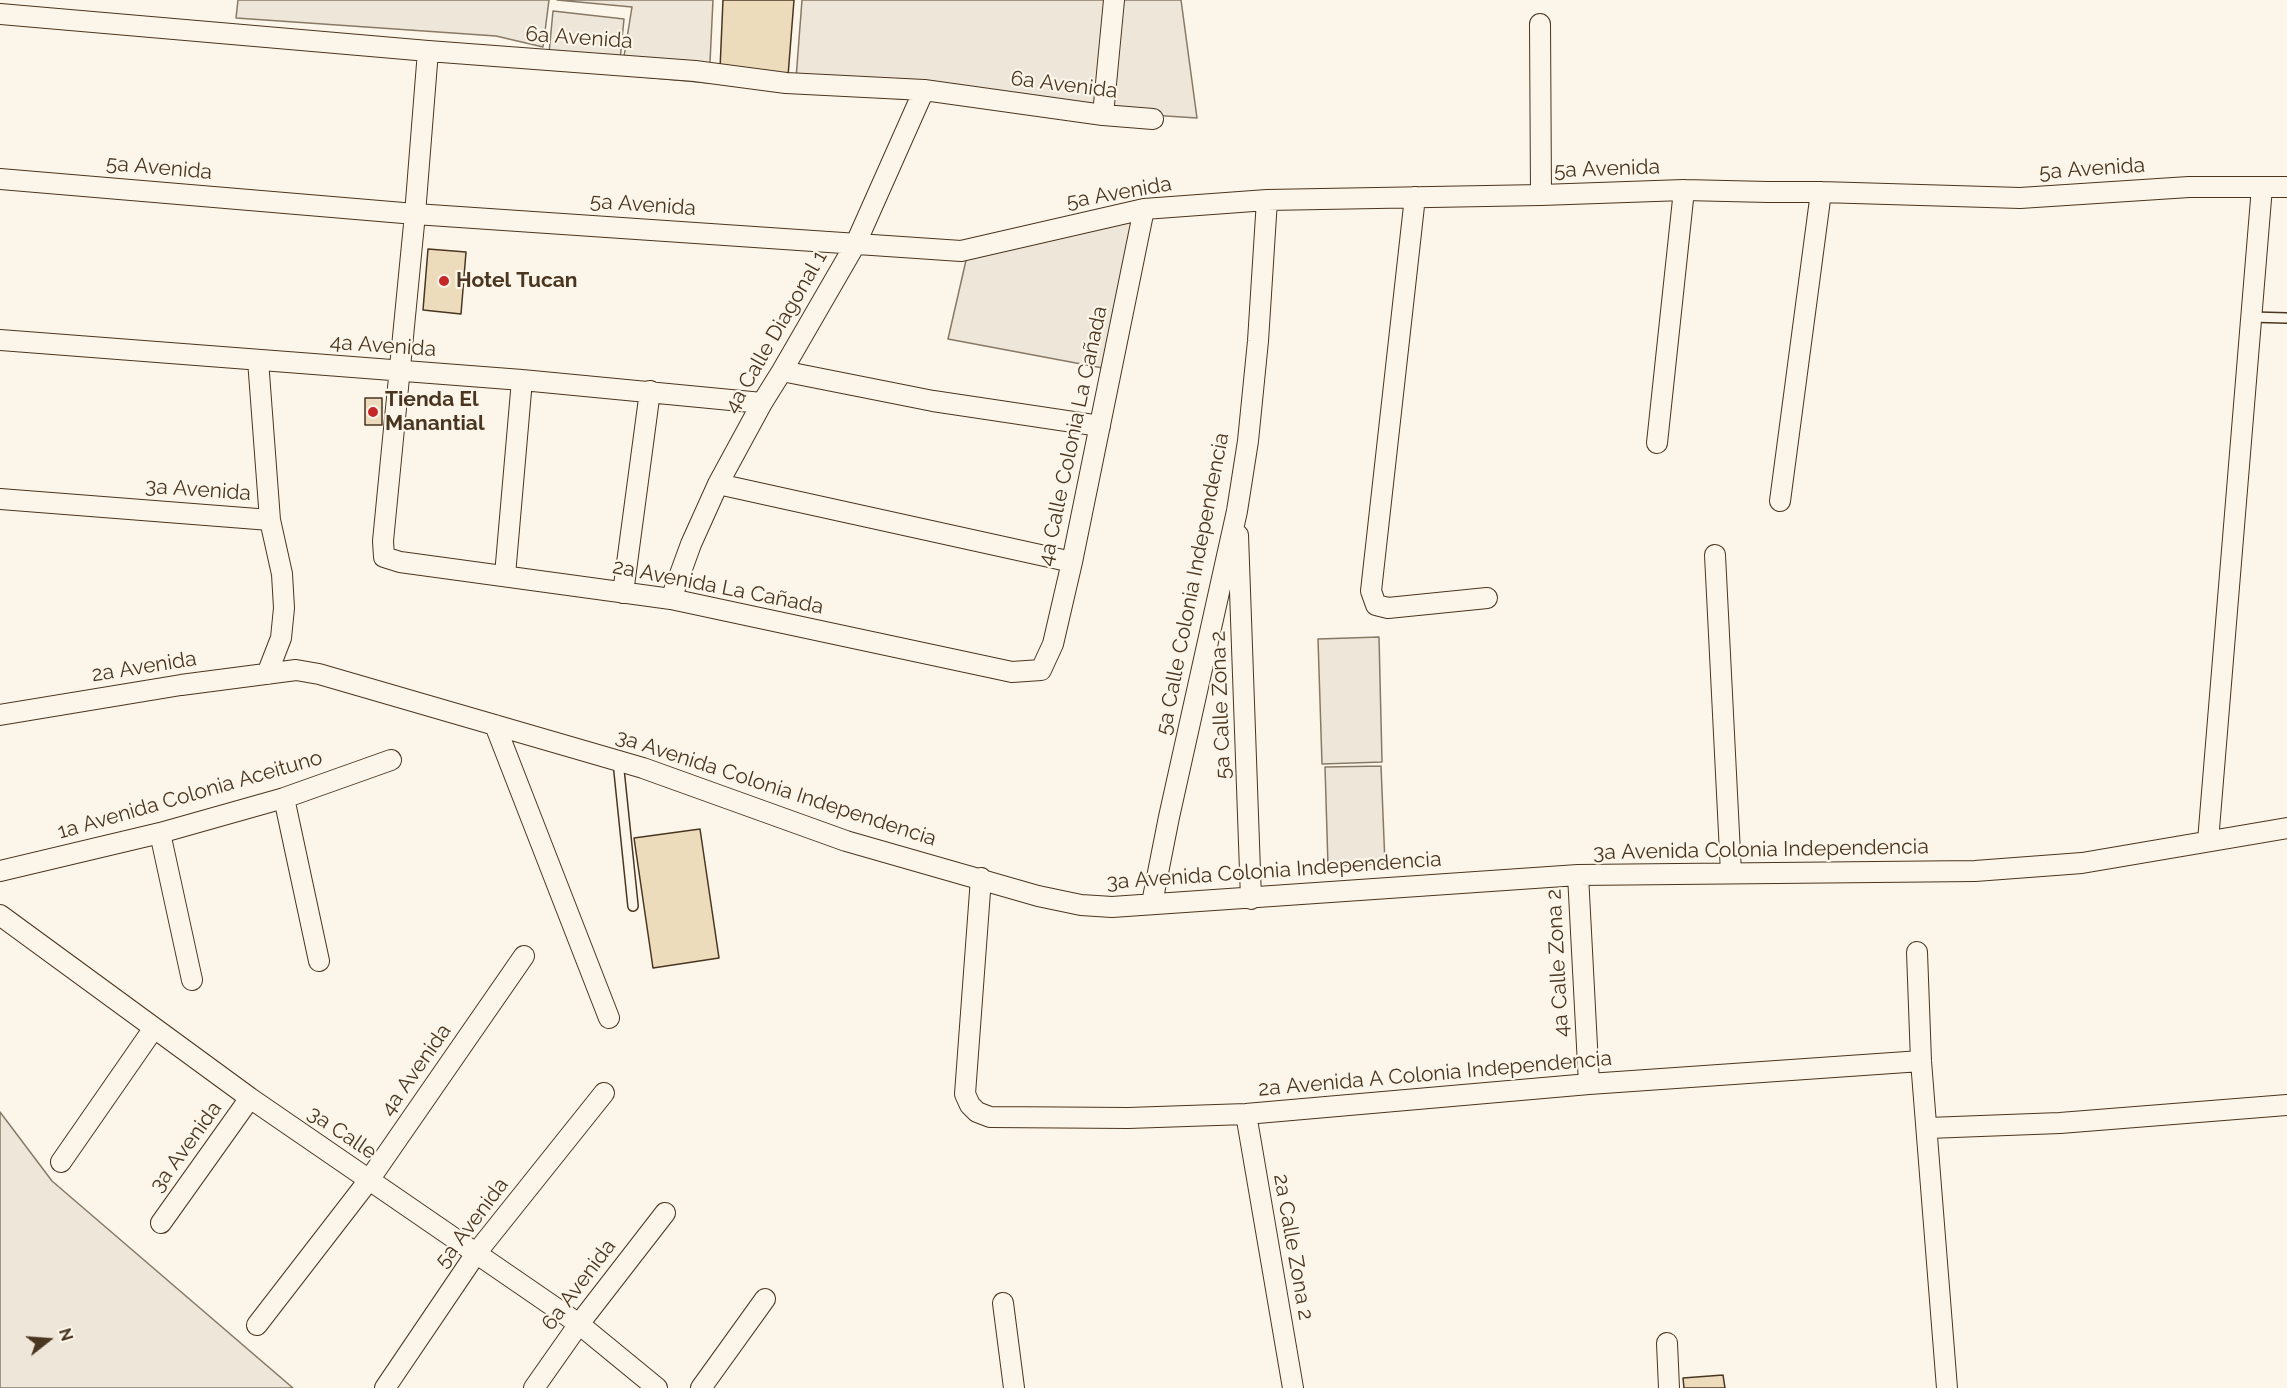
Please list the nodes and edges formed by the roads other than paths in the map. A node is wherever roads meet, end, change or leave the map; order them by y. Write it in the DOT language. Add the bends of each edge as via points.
graph roads {
  1 [pos="1114,0"];
  2 [pos="1,13"];
  3 [pos="1540,24"];
  4 [pos="428,51"];
  5 [pos="924,90"];
  6 [pos="1104,115"];
  7 [pos="1153,119"];
  8 [pos="0,179"];
  9 [pos="2262,187"];
  10 [pos="2287,187"];
  11 [pos="1684,189"];
  12 [pos="1821,192"];
  13 [pos="1541,195"];
  14 [pos="1415,197"];
  15 [pos="1267,200"];
  16 [pos="1143,209"];
  17 [pos="415,214"];
  18 [pos="855,243"];
  19 [pos="2251,317"];
  20 [pos="2287,318"];
  21 [pos="0,340"];
  22 [pos="258,360"];
  23 [pos="399,371"];
  24 [pos="782,371"];
  25 [pos="522,380"];
  26 [pos="650,391"];
  27 [pos="762,403"];
  28 [pos="1100,426"];
  29 [pos="1657,443"];
  30 [pos="717,484"];
  31 [pos="0,499"];
  32 [pos="1780,501"];
  33 [pos="1236,511"];
  34 [pos="270,520"];
  35 [pos="1715,555"];
  36 [pos="1072,562"];
  37 [pos="505,575"];
  38 [pos="623,593"];
  39 [pos="671,598"];
  40 [pos="1487,598"];
  41 [pos="296,670"];
  42 [pos="1041,670"];
  43 [pos="267,674"];
  44 [pos="0,715"];
  45 [pos="495,725"];
  46 [pos="391,760"];
  47 [pos="618,760"];
  48 [pos="284,798"];
  49 [pos="2287,828"];
  50 [pos="160,833"];
  51 [pos="2208,841"];
  52 [pos="0,871"];
  53 [pos="1731,873"];
  54 [pos="1578,876"];
  55 [pos="981,879"];
  56 [pos="1251,898"];
  57 [pos="1152,903"];
  58 [pos="633,906"];
  59 [pos="0,915"];
  60 [pos="1917,952"];
  61 [pos="524,956"];
  62 [pos="319,961"];
  63 [pos="192,980"];
  64 [pos="609,1018"];
  65 [pos="154,1028"];
  66 [pos="1921,1061"];
  67 [pos="1589,1084"];
  68 [pos="604,1093"];
  69 [pos="250,1098"];
  70 [pos="2287,1105"];
  71 [pos="1246,1114"];
  72 [pos="1928,1128"];
  73 [pos="61,1162"];
  74 [pos="369,1180"];
  75 [pos="665,1213"];
  76 [pos="161,1223"];
  77 [pos="477,1252"];
  78 [pos="765,1299"];
  79 [pos="1004,1303"];
  80 [pos="579,1324"];
  81 [pos="257,1325"];
  82 [pos="1667,1343"];
  83 [pos="385,1388"];
  84 [pos="534,1388"];
  85 [pos="657,1388"];
  86 [pos="701,1388"];
  87 [pos="1014,1388"];
  88 [pos="1293,1388"];
  89 [pos="1669,1388"];
  90 [pos="1947,1388"];
  1 -- 6 [label="street"];
  2 -- 4 [label="street, 6a Avenida"];
  3 -- 13 [label="street"];
  4 -- 5 [label="street, 6a Avenida" via="695,71 786,83"];
  4 -- 17 [label="street"];
  5 -- 6 [label="street, 6a Avenida"];
  5 -- 18 [label="street, 4a Calle Diagonal 1"];
  6 -- 7 [label="street, 6a Avenida"];
  8 -- 17 [label="street, 5a Avenida"];
  9 -- 10 [label="street, 5a Avenida"];
  9 -- 12 [label="street, 5a Avenida" via="2189,187 2020,198"];
  9 -- 19 [label="street"];
  11 -- 12 [label="street, 5a Avenida"];
  11 -- 13 [label="street, 5a Avenida"];
  11 -- 29 [label="street"];
  12 -- 32 [label="street"];
  13 -- 14 [label="street, 5a Avenida"];
  14 -- 15 [label="street, 5a Avenida"];
  14 -- 40 [label="street" via="1371,591 1376,604 1388,608"];
  15 -- 16 [label="street, 5a Avenida"];
  15 -- 33 [label="street, 5a Calle Colonia Independencia" via="1257,352"];
  16 -- 18 [label="street, 5a Avenida" via="961,250"];
  16 -- 28 [label="street, 4a Calle Colonia La Cañada"];
  17 -- 18 [label="street, 5a Avenida"];
  17 -- 23 [label="street"];
  18 -- 24 [label="street, 4a Calle Diagonal 1"];
  19 -- 20 [label="lane"];
  19 -- 51 [label="street"];
  21 -- 22 [label="street, 4a Avenida"];
  22 -- 23 [label="street, 4a Avenida"];
  22 -- 34 [label="street"];
  23 -- 25 [label="street, 4a Avenida"];
  23 -- 37 [label="street, 2a Avenida La Cañada" via="382,541 384,557"];
  24 -- 27 [label="street, 4a Calle Diagonal 1"];
  24 -- 28 [label="street"];
  25 -- 26 [label="street, 4a Avenida"];
  25 -- 37 [label="street"];
  26 -- 27 [label="street, 4a Avenida"];
  26 -- 38 [label="street"];
  27 -- 30 [label="street, 4a Calle Diagonal 1"];
  28 -- 36 [label="street, 4a Calle Colonia La Cañada"];
  30 -- 36 [label="street"];
  30 -- 39 [label="street, 4a Calle Diagonal 1"];
  31 -- 34 [label="street, 3a Avenida"];
  33 -- 56 [label="street, 5a Calle Zona 2"];
  33 -- 57 [label="street, 5a Calle Colonia Independencia"];
  34 -- 43 [label="street, 3a Avenida" via="282,574 284,608 281,638"];
  35 -- 53 [label="street"];
  36 -- 42 [label="street, 4a Calle Colonia La Cañada" via="1053,644"];
  37 -- 38 [label="street, 2a Avenida La Cañada"];
  38 -- 39 [label="street, 2a Avenida La Cañada"];
  39 -- 42 [label="street, 2a Avenida La Cañada" via="1012,672"];
  41 -- 43 [label="street, 2a Avenida"];
  41 -- 45 [label="street, 3a Avenida Colonia Independencia"];
  43 -- 44 [label="street, 2a Avenida"];
  45 -- 47 [label="street, 3a Avenida Colonia Independencia"];
  45 -- 64 [label="street"];
  46 -- 48 [label="street, 1a Avenida Colonia Aceituno"];
  47 -- 55 [label="street, 3a Avenida Colonia Independencia" via="846,841"];
  47 -- 58 [label="lane"];
  48 -- 50 [label="street, 1a Avenida Colonia Aceituno"];
  48 -- 62 [label="street"];
  49 -- 51 [label="street, 3a Avenida Colonia Independencia"];
  50 -- 52 [label="street, 1a Avenida Colonia Aceituno"];
  50 -- 63 [label="street"];
  51 -- 53 [label="street, 3a Avenida Colonia Independencia" via="2082,863 1975,872"];
  53 -- 54 [label="street, 3a Avenida Colonia Independencia"];
  54 -- 56 [label="street, 3a Avenida Colonia Independencia"];
  54 -- 67 [label="street, 4a Calle Zona 2"];
  55 -- 57 [label="street, 3a Avenida Colonia Independencia" via="1081,905"];
  55 -- 71 [label="street, 2a Avenida A Colonia Independencia" via="965,1094 977,1112 990,1117"];
  56 -- 57 [label="street, 3a Avenida Colonia Independencia"];
  59 -- 65 [label="street, 3a Calle"];
  60 -- 66 [label="street"];
  61 -- 74 [label="street, 4a Avenida"];
  65 -- 69 [label="street, 3a Calle"];
  65 -- 73 [label="street"];
  66 -- 67 [label="street, 2a Avenida A Colonia Independencia"];
  66 -- 72 [label="street"];
  67 -- 71 [label="street, 2a Avenida A Colonia Independencia"];
  68 -- 77 [label="street, 5a Avenida"];
  69 -- 74 [label="street, 3a Calle"];
  69 -- 76 [label="street, 3a Avenida"];
  70 -- 72 [label="street" via="2060,1123"];
  71 -- 88 [label="street, 2a Calle Zona 2"];
  72 -- 90 [label="street"];
  74 -- 77 [label="street, 3a Calle"];
  74 -- 81 [label="street, 4a Avenida"];
  75 -- 80 [label="street, 6a Avenida"];
  77 -- 80 [label="street, 3a Calle"];
  77 -- 83 [label="street, 5a Avenida"];
  78 -- 86 [label="street"];
  79 -- 87 [label="street"];
  80 -- 84 [label="street, 6a Avenida"];
  80 -- 85 [label="street, 3a Calle"];
  82 -- 89 [label="street"];
}
